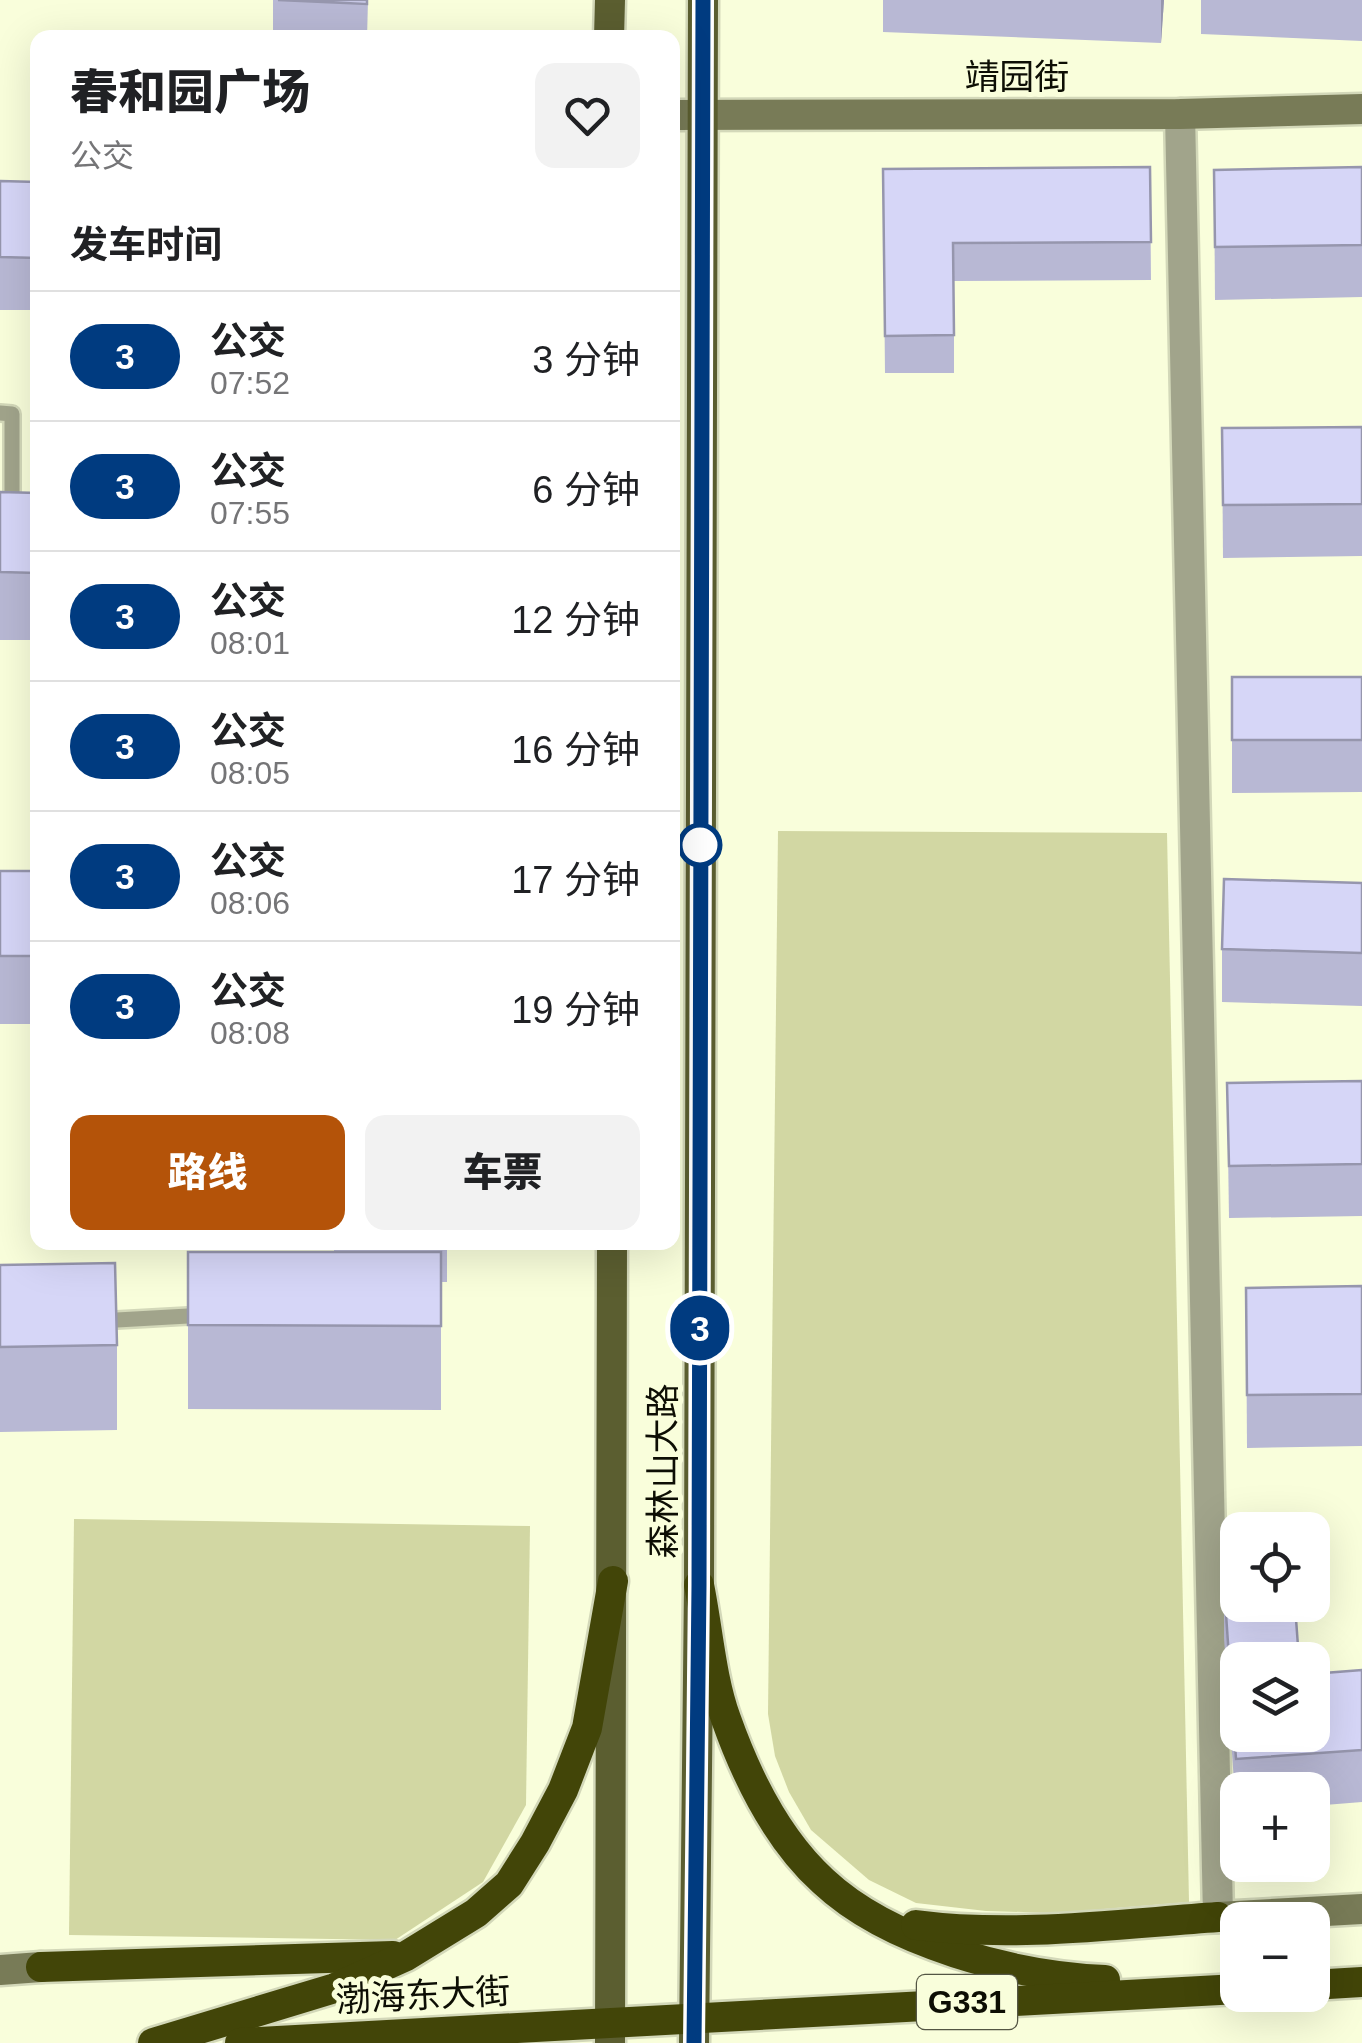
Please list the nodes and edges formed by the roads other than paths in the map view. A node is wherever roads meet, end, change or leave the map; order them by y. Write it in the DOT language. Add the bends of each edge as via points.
graph roads {
  1 [pos="610,0"];
  2 [pos="702,0"];
  3 [pos="609,30"];
  4 [pos="1362,109"];
  5 [pos="1180,114"];
  6 [pos="687,115"];
  7 [pos="0,413"];
  8 [pos="12,498"];
  9 [pos="612,1250"];
  10 [pos="224,1314"];
  11 [pos="75,1322"];
  12 [pos="613,1581"];
  13 [pos="699,1586"];
  14 [pos="1362,1909"];
  15 [pos="1218,1917"];
  16 [pos="883,1921"];
  17 [pos="406,1956"];
  18 [pos="42,1967"];
  19 [pos="0,1970"];
  20 [pos="1362,1982"];
  21 [pos="1330,1984"];
  22 [pos="1220,1987"];
  23 [pos="1220,1989"];
  24 [pos="695,2030"];
  25 [pos="610,2032"];
  26 [pos="153,2043"];
  27 [pos="240,2043"];
  1 -- 3 [label="main road"];
  2 -- 6 [label="main road, 森林山大路"];
  4 -- 5 [label="street, 靖园街"];
  5 -- 6 [label="street, 靖园街"];
  5 -- 15 [label="street"];
  6 -- 13 [label="main road, 森林山大路"];
  7 -- 8 [label="lane" via="12,414"];
  9 -- 12 [label="main road, 森林山大路"];
  10 -- 11 [label="lane"];
  12 -- 17 [label="highway" via="587,1728 535,1843 509,1884 476,1913"];
  12 -- 25 [label="main road, 森林山大路"];
  13 -- 16 [label="highway" via="724,1715 766,1806 788,1844 824,1883"];
  13 -- 24 [label="main road, 森林山大路"];
  14 -- 15 [label="street"];
  15 -- 16 [label="highway" via="966,1932"];
  16 -- 22 [label="highway" via="990,1964 1082,1979"];
  17 -- 18 [label="highway"];
  17 -- 26 [label="highway" via="335,1988"];
  18 -- 19 [label="street"];
  20 -- 21 [label="highway"];
  23 -- 24 [label="highway, G331"];
  24 -- 25 [label="highway, G331"];
  25 -- 27 [label="highway, 渤海东大街 / G331"];
}
